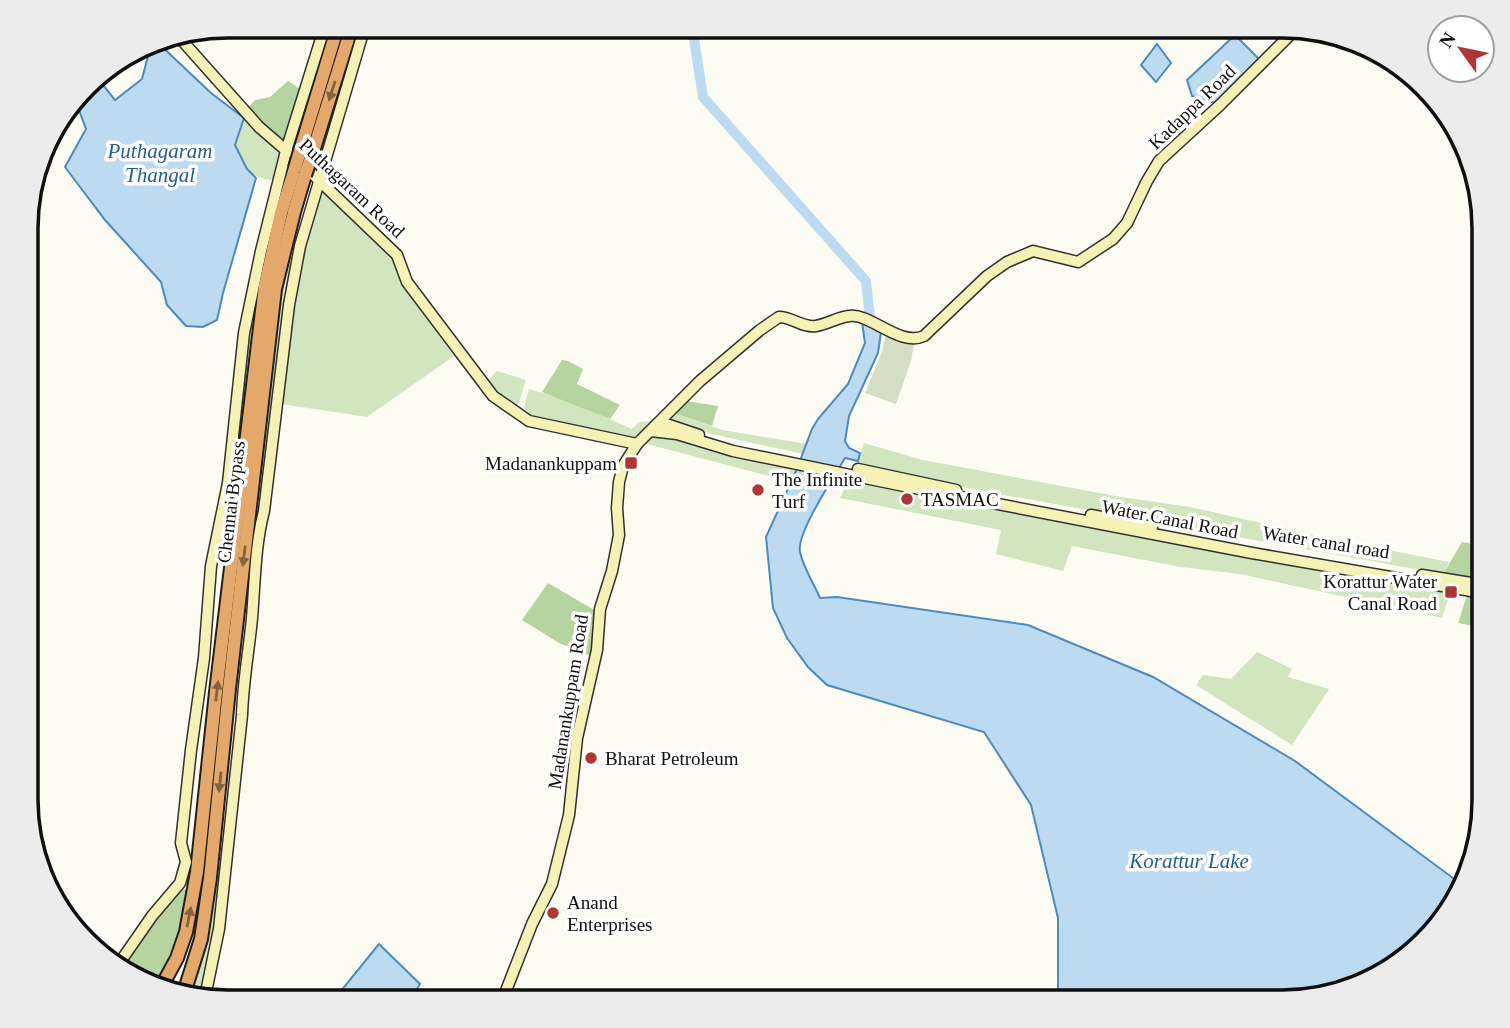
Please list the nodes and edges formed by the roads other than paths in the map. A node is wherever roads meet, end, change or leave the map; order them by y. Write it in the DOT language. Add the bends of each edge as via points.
graph roads {
  1 [pos="321,39"];
  2 [pos="335,39"];
  3 [pos="347,39"];
  4 [pos="361,39"];
  5 [pos="1286,39"];
  6 [pos="185,44"];
  7 [pos="286,151"];
  8 [pos="305,155"];
  9 [pos="300,172"];
  10 [pos="320,179"];
  11 [pos="662,420"];
  12 [pos="651,431"];
  13 [pos="637,444"];
  14 [pos="796,461"];
  15 [pos="852,471"];
  16 [pos="1471,583"];
  17 [pos="1471,591"];
  18 [pos="123,957"];
  19 [pos="167,979"];
  20 [pos="186,984"];
  21 [pos="207,988"];
  22 [pos="507,989"];
  1 -- 7 [label="main road"];
  2 -- 8 [label="highway, Chennai Bypass"];
  3 -- 8 [label="highway, Chennai Bypass, one-way"];
  4 -- 10 [label="main road"];
  5 -- 11 [label="main road, Kadappa Road" via="1159,161 1127,223 1113,239 1077,261 1033,251 1007,262 917,339 849,315 816,326 786,317 773,320 700,381"];
  6 -- 7 [label="main road, Puthagaram Road"];
  7 -- 10 [label="main road, Puthagaram Road"];
  7 -- 18 [label="main road" via="244,333 228,483 211,566 181,844 186,862 180,883"];
  8 -- 9 [label="highway, Chennai Bypass, bridge"];
  19 -- 9 [label="highway, Chennai Bypass, one-way" via="186,932 197,872 265,286 281,213"];
  9 -- 20 [label="highway, Chennai Bypass, one-way" via="275,289 210,878 201,939"];
  10 -- 13 [label="main road, Puthagaram Road" via="397,255 407,282 493,396 529,421"];
  10 -- 21 [label="main road" via="289,305 259,530 219,929"];
  11 -- 12 [label="main road"];
  11 -- 14 [label="main road"];
  12 -- 13 [label="main road"];
  12 -- 14 [label="main road"];
  13 -- 22 [label="main road, Madanankuppam Road" via="619,482 620,535 600,609 566,832 552,884"];
  14 -- 15 [label="main road"];
  15 -- 16 [label="main road, Water canal road" via="1265,551"];
  15 -- 17 [label="main road, Water Canal Road" via="1252,553"];
}
